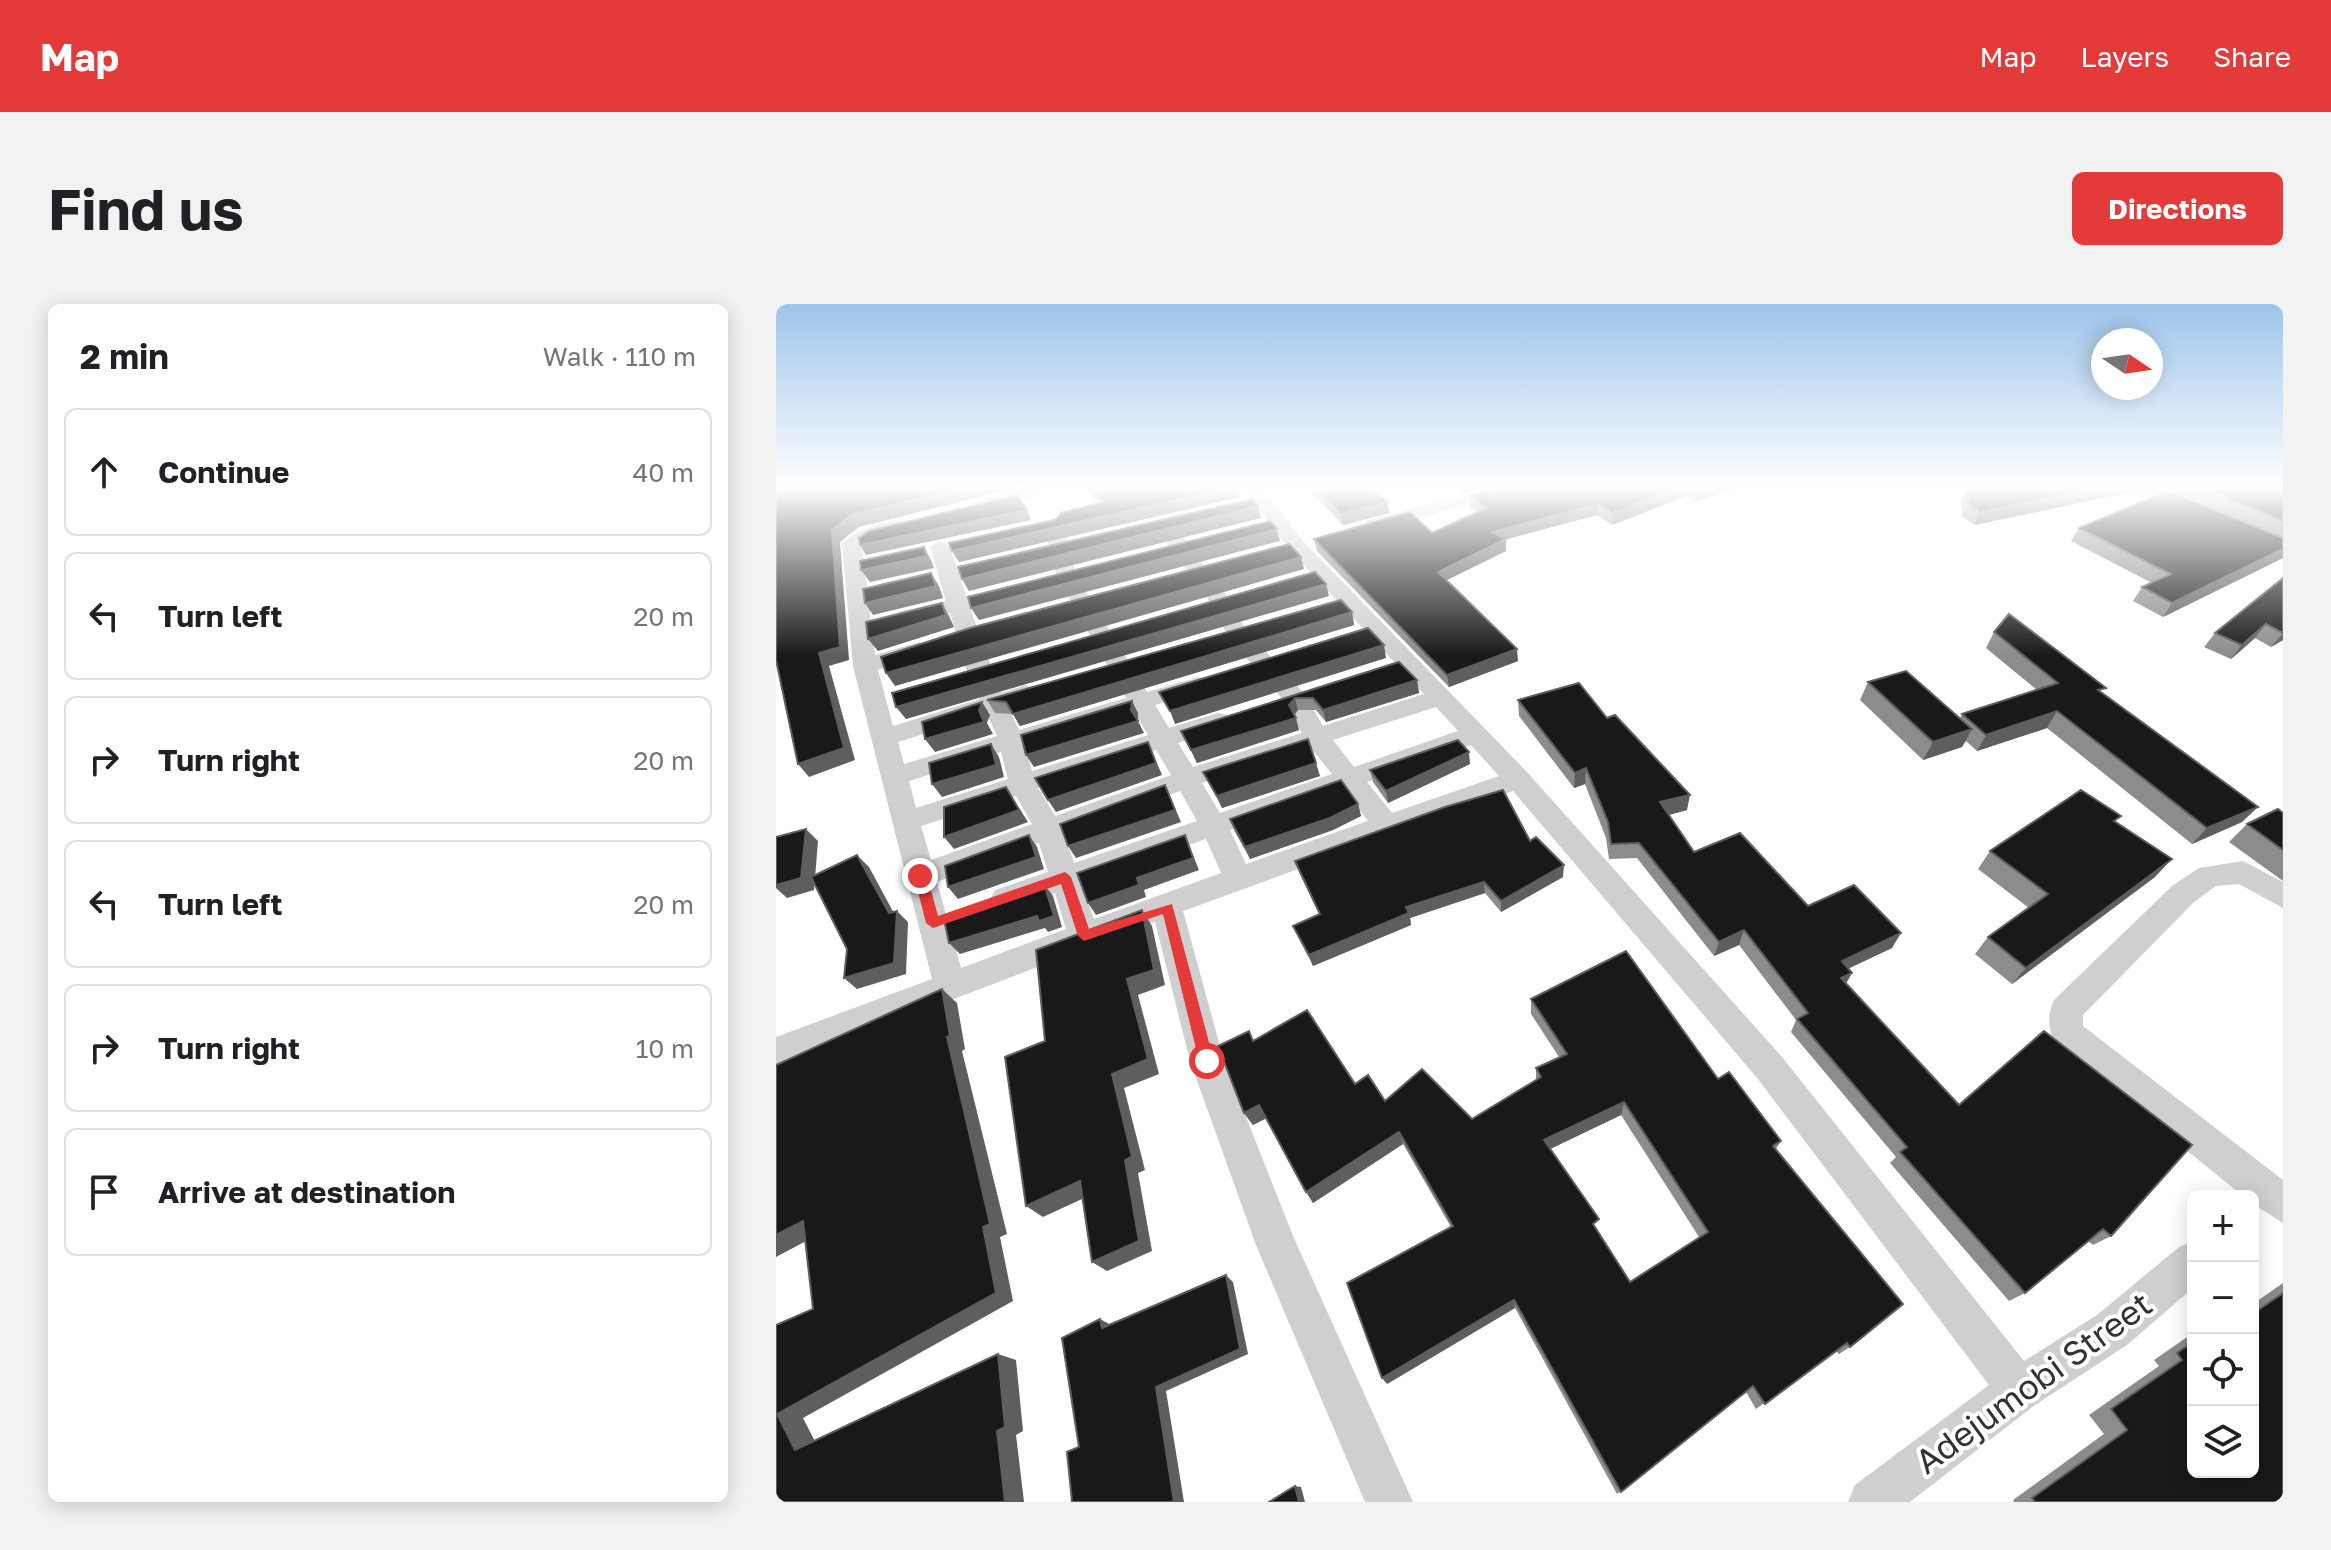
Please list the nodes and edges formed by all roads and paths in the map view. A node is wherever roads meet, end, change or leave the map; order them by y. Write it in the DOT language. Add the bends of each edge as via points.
graph roads {
  1 [pos="852,544"];
  2 [pos="1057,544"];
  3 [pos="1176,544"];
  4 [pos="1197,544"];
  5 [pos="1284,544"];
  6 [pos="940,547"];
  7 [pos="1181,548"];
  8 [pos="1152,555"];
  9 [pos="1228,565"];
  10 [pos="1096,570"];
  11 [pos="1200,573"];
  12 [pos="1060,579"];
  13 [pos="1171,581"];
  14 [pos="1021,589"];
  15 [pos="1249,593"];
  16 [pos="1092,601"];
  17 [pos="1219,601"];
  18 [pos="960,605"];
  19 [pos="1190,609"];
  20 [pos="1056,610"];
  21 [pos="1264,624"];
  22 [pos="875,625"];
  23 [pos="1373,629"];
  24 [pos="976,631"];
  25 [pos="1109,632"];
  26 [pos="1236,632"];
  27 [pos="1343,639"];
  28 [pos="1207,641"];
  29 [pos="1071,644"];
  30 [pos="1298,654"];
  31 [pos="1148,658"];
  32 [pos="1268,664"];
  33 [pos="865,666"];
  34 [pos="1119,667"];
  35 [pos="1091,675"];
  36 [pos="1048,687"];
  37 [pos="1323,688"];
  38 [pos="1294,697"];
  39 [pos="1441,697"];
  40 [pos="1140,701"];
  41 [pos="992,703"];
  42 [pos="1265,706"];
  43 [pos="1236,715"];
  44 [pos="1476,734"];
  45 [pos="1316,736"];
  46 [pos="884,738"];
  47 [pos="1162,738"];
  48 [pos="1011,739"];
  49 [pos="894,776"];
  50 [pos="1350,777"];
  51 [pos="1186,779"];
  52 [pos="1518,779"];
  53 [pos="1022,784"];
  54 [pos="906,821"];
  55 [pos="1213,824"];
  56 [pos="1048,827"];
  57 [pos="1388,828"];
  58 [pos="920,876"];
  59 [pos="1065,877"];
  60 [pos="1238,878"];
  61 [pos="2283,896"];
  62 [pos="1167,908"];
  63 [pos="933,923"];
  64 [pos="1084,936"];
  65 [pos="950,987"];
  66 [pos="776,1052"];
  67 [pos="2273,1198"];
  68 [pos="2192,1262"];
  69 [pos="2019,1389"];
  70 [pos="1389,1502"];
  71 [pos="1872,1502"];
  1 -- 22 [label="street" via="863,565"];
  2 -- 12 [label="street"];
  3 -- 7 [label="street"];
  4 -- 7 [label="street"];
  5 -- 23 [label="street" via="1333,605"];
  6 -- 18 [label="street"];
  7 -- 8 [label="street"];
  7 -- 11 [label="street"];
  9 -- 11 [label="street"];
  10 -- 12 [label="street"];
  11 -- 13 [label="street"];
  11 -- 17 [label="street"];
  12 -- 16 [label="street"];
  14 -- 18 [label="street"];
  15 -- 17 [label="street"];
  16 -- 20 [label="street"];
  16 -- 25 [label="street"];
  17 -- 19 [label="street"];
  17 -- 26 [label="street"];
  18 -- 22 [label="street"];
  18 -- 24 [label="street"];
  21 -- 26 [label="street"];
  22 -- 33 [label="street"];
  23 -- 27 [label="street"];
  23 -- 39 [label="street" via="1393,666"];
  24 -- 33 [label="street"];
  24 -- 41 [label="street" via="979,671"];
  25 -- 29 [label="street"];
  25 -- 34 [label="street"];
  26 -- 28 [label="street"];
  26 -- 32 [label="street"];
  30 -- 32 [label="street"];
  31 -- 34 [label="street"];
  32 -- 38 [label="street"];
  32 -- 40 [label="street"];
  33 -- 46 [label="street" via="882,700"];
  34 -- 35 [label="street"];
  34 -- 40 [label="street"];
  36 -- 41 [label="street"];
  37 -- 38 [label="street"];
  38 -- 42 [label="street"];
  38 -- 45 [label="street"];
  39 -- 44 [label="street"];
  39 -- 45 [label="street"];
  40 -- 47 [label="street"];
  40 -- 48 [label="street"];
  41 -- 46 [label="street"];
  41 -- 48 [label="street"];
  43 -- 47 [label="street"];
  44 -- 50 [label="street"];
  44 -- 52 [label="street"];
  45 -- 50 [label="street"];
  45 -- 51 [label="street"];
  46 -- 49 [label="street"];
  47 -- 51 [label="street"];
  47 -- 53 [label="street"];
  48 -- 49 [label="street"];
  48 -- 53 [label="street"];
  49 -- 54 [label="street"];
  50 -- 55 [label="street"];
  50 -- 57 [label="street"];
  51 -- 55 [label="street"];
  51 -- 56 [label="street"];
  52 -- 57 [label="street"];
  52 -- 69 [label="street" via="1770,1068"];
  53 -- 54 [label="street"];
  53 -- 56 [label="street"];
  54 -- 58 [label="street"];
  55 -- 59 [label="street"];
  55 -- 60 [label="street"];
  56 -- 58 [label="street"];
  56 -- 59 [label="street"];
  57 -- 60 [label="street"];
  58 -- 63 [label="street"];
  59 -- 63 [label="street"];
  59 -- 64 [label="street"];
  60 -- 62 [label="street"];
  61 -- 67 [label="street" via="2243,872 2209,876 2183,894 2066,1010 2064,1021 2067,1033"];
  62 -- 64 [label="street"];
  62 -- 70 [label="street" via="1207,1061 1276,1245"];
  63 -- 65 [label="street"];
  64 -- 65 [label="street"];
  65 -- 66 [label="street"];
  68 -- 69 [label="street, Adejumobi Street" via="2112,1330"];
  69 -- 71 [label="street, Adejumobi Street"];
}
